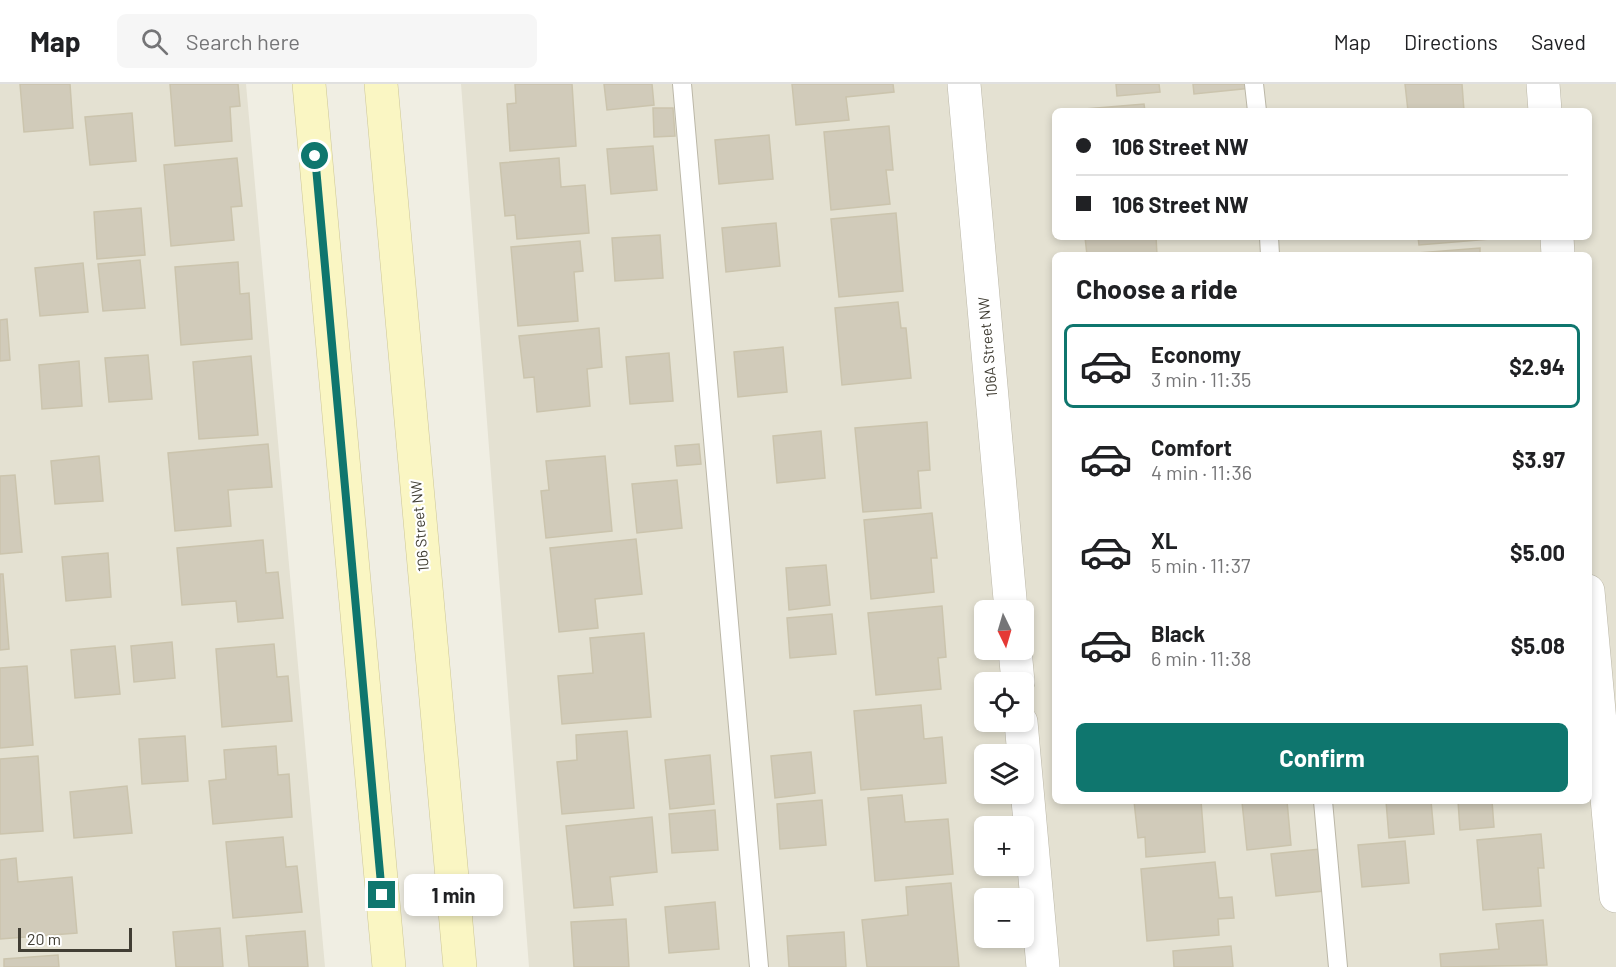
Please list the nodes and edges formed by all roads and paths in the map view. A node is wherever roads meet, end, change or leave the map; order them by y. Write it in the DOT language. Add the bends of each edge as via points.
graph roads {
  1 [pos="309,84"];
  2 [pos="381,84"];
  3 [pos="682,84"];
  4 [pos="964,84"];
  5 [pos="1254,84"];
  6 [pos="1543,84"];
  7 [pos="1257,108"];
  8 [pos="1545,108"];
  9 [pos="1010,600"];
  10 [pos="1592,635"];
  11 [pos="1022,732"];
  12 [pos="1323,804"];
  13 [pos="1616,896"];
  14 [pos="389,967"];
  15 [pos="460,967"];
  16 [pos="759,967"];
  17 [pos="1043,967"];
  18 [pos="1338,967"];
  1 -- 14 [label="street"];
  2 -- 15 [label="street, 106 Street NW"];
  3 -- 16 [label="lane"];
  4 -- 9 [label="street, 106A Street NW"];
  5 -- 7 [label="lane"];
  6 -- 8 [label="street"];
  10 -- 13 [label="street"];
  11 -- 17 [label="street"];
  12 -- 18 [label="lane"];
}
